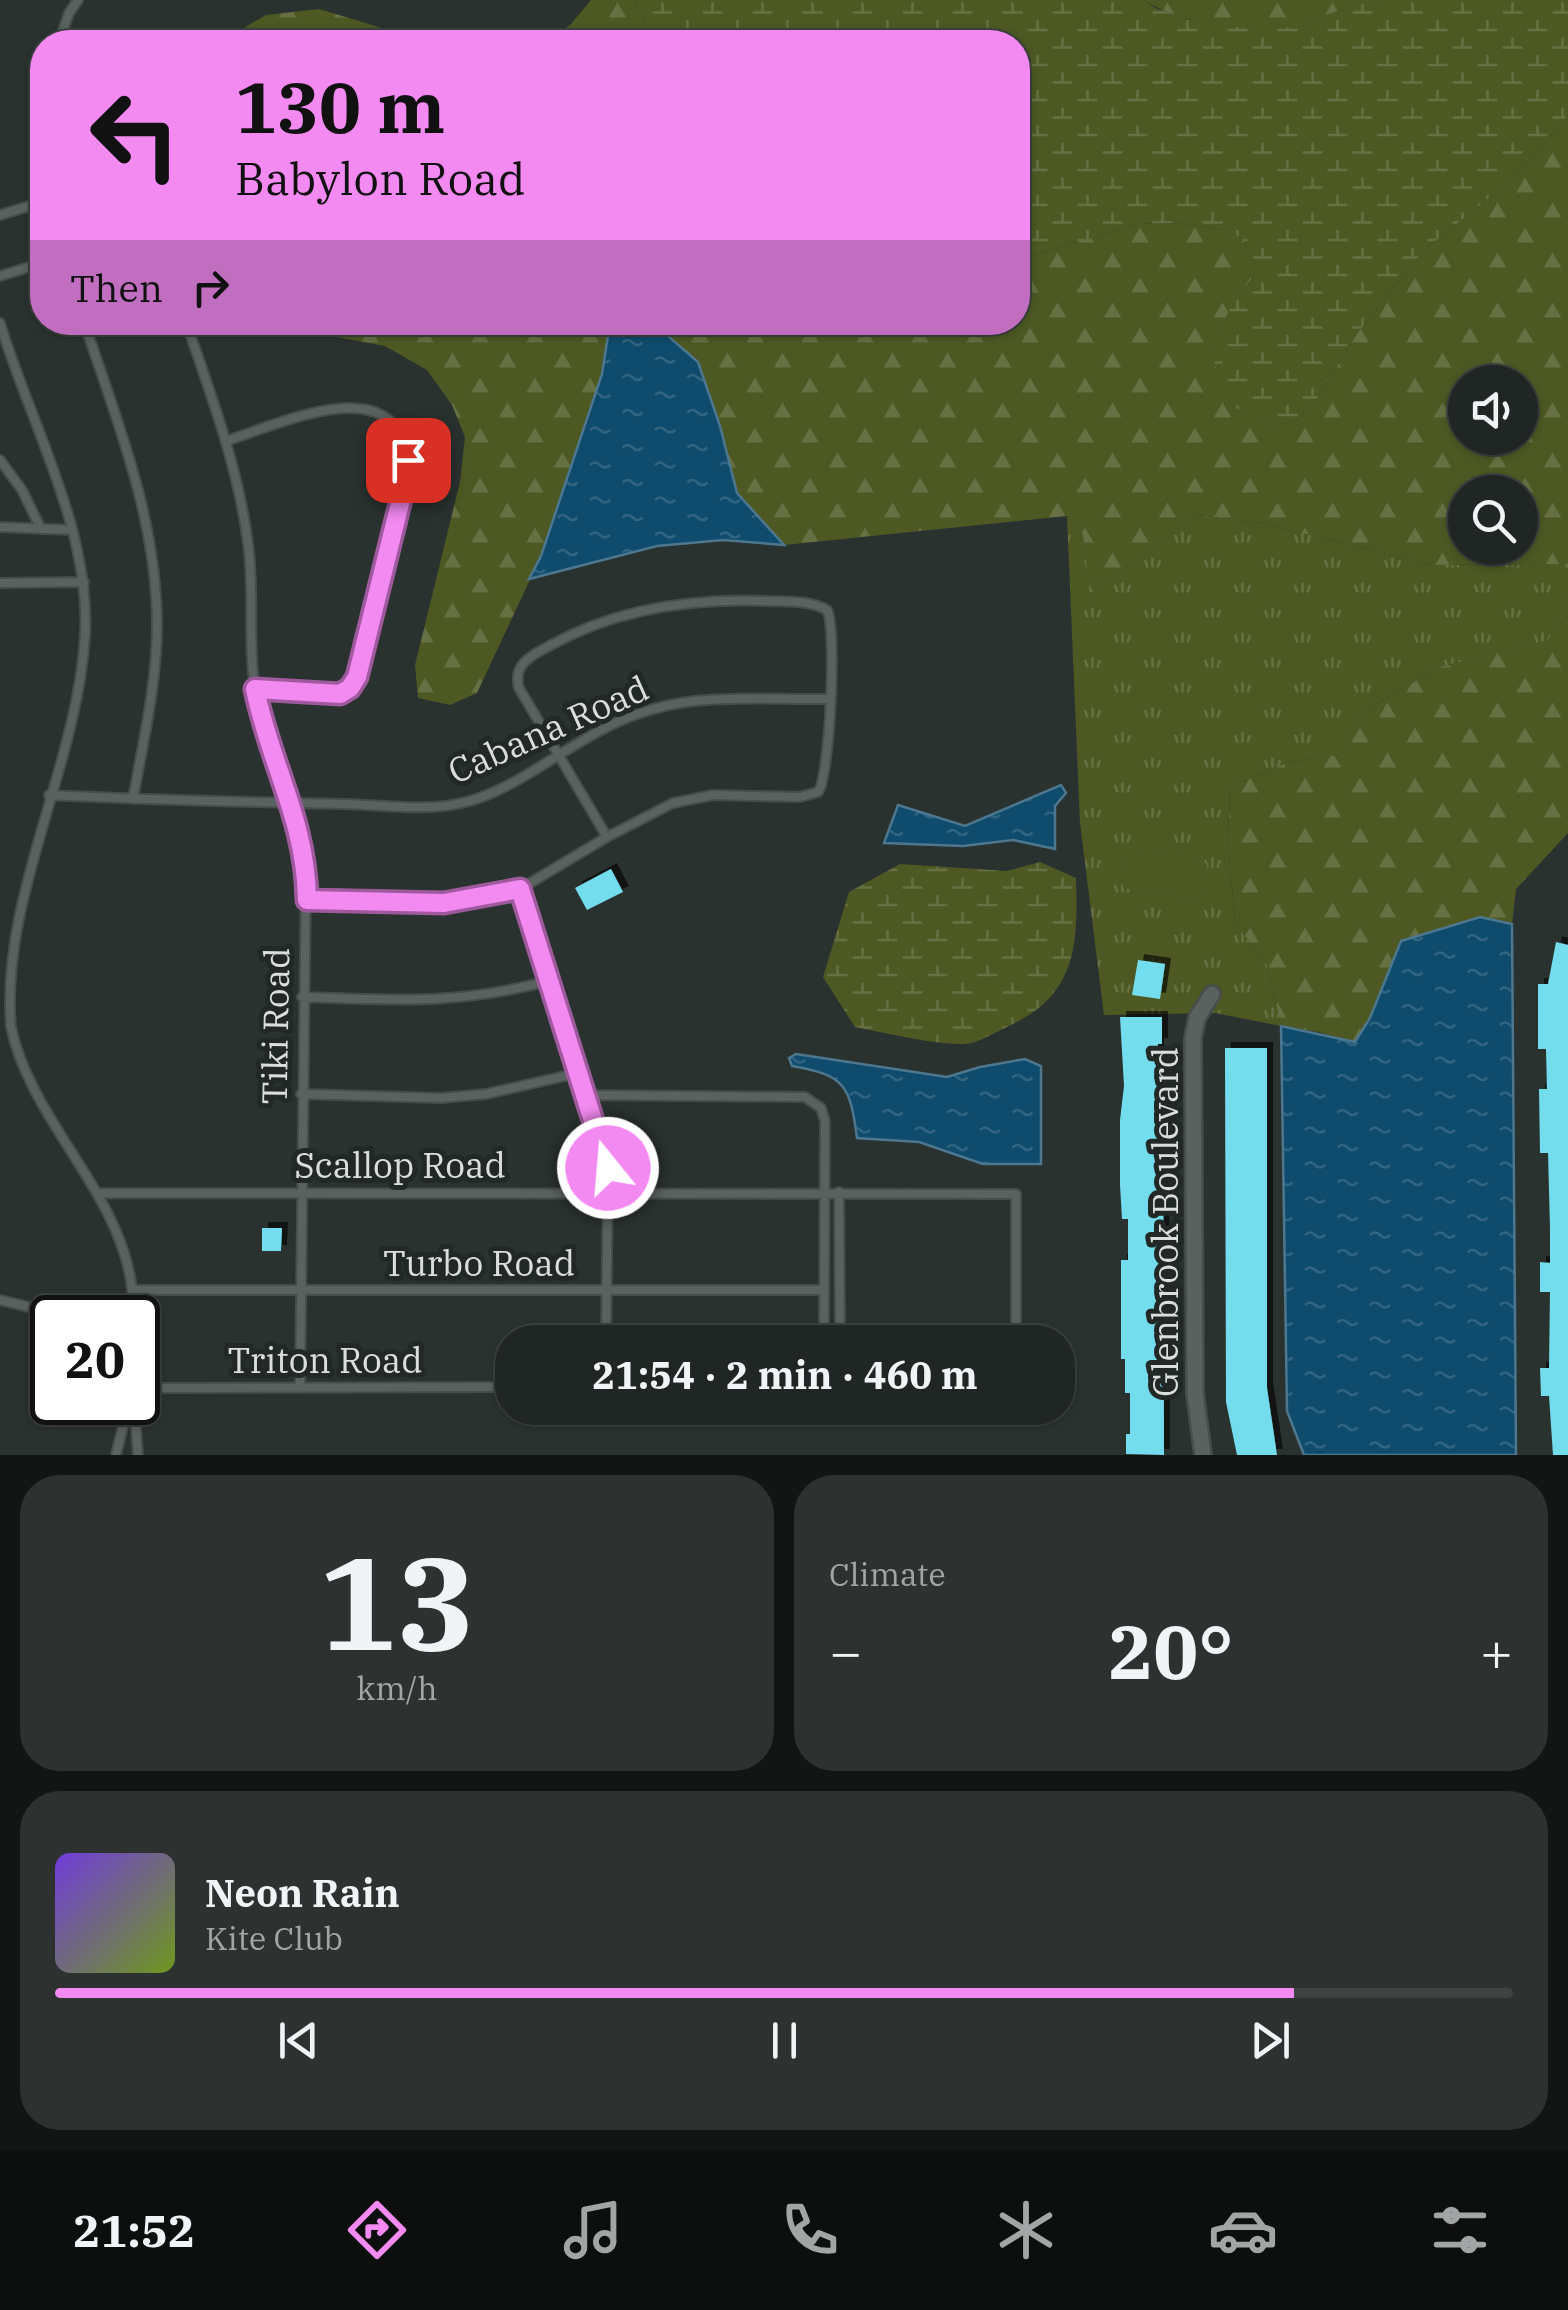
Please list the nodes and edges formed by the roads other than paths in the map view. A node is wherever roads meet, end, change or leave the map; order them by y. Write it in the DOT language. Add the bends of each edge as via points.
graph roads {
  1 [pos="78,0"];
  2 [pos="63,30"];
  3 [pos="30,206"];
  4 [pos="0,215"];
  5 [pos="30,267"];
  6 [pos="0,276"];
  7 [pos="0,322"];
  8 [pos="88,335"];
  9 [pos="190,335"];
  10 [pos="4,349"];
  11 [pos="226,440"];
  12 [pos="0,460"];
  13 [pos="0,527"];
  14 [pos="41,529"];
  15 [pos="72,530"];
  16 [pos="84,582"];
  17 [pos="0,583"];
  18 [pos="255,689"];
  19 [pos="830,699"];
  20 [pos="558,754"];
  21 [pos="49,795"];
  22 [pos="132,799"];
  23 [pos="292,802"];
  24 [pos="607,836"];
  25 [pos="520,889"];
  26 [pos="307,900"];
  27 [pos="548,981"];
  28 [pos="1212,994"];
  29 [pos="302,997"];
  30 [pos="578,1073"];
  31 [pos="301,1094"];
  32 [pos="586,1095"];
  33 [pos="824,1192"];
  34 [pos="840,1192"];
  35 [pos="96,1193"];
  36 [pos="300,1193"];
  37 [pos="606,1193"];
  38 [pos="134,1290"];
  39 [pos="301,1290"];
  40 [pos="606,1290"];
  41 [pos="824,1290"];
  42 [pos="134,1295"];
  43 [pos="0,1300"];
  44 [pos="30,1307"];
  45 [pos="606,1325"];
  46 [pos="824,1325"];
  47 [pos="840,1325"];
  48 [pos="1016,1325"];
  49 [pos="160,1388"];
  50 [pos="300,1388"];
  51 [pos="495,1388"];
  52 [pos="125,1425"];
  53 [pos="135,1425"];
  54 [pos="116,1455"];
  55 [pos="138,1455"];
  56 [pos="1202,1455"];
  1 -- 2 [label="lane"];
  3 -- 4 [label="lane"];
  5 -- 6 [label="lane"];
  7 -- 10 [label="lane"];
  8 -- 22 [label="lane" via="135,477 154,571 155,668"];
  9 -- 11 [label="lane, Tiki Road"];
  10 -- 15 [label="lane"];
  11 -- 18 [label="lane, Tiki Road" via="249,547"];
  11 -- 18 [label="lane" via="351,406 390,422 408,460 350,688 330,694"];
  12 -- 14 [label="lane"];
  13 -- 14 [label="lane"];
  14 -- 15 [label="lane"];
  15 -- 16 [label="lane"];
  16 -- 17 [label="lane"];
  16 -- 21 [label="lane" via="76,699"];
  18 -- 23 [label="lane, Tiki Road"];
  19 -- 20 [label="lane, Cabana Road" via="680,702 630,716"];
  19 -- 20 [label="lane" via="831,618 818,605 724,600 654,608 606,620 521,664 519,688"];
  19 -- 24 [label="lane" via="825,778 818,792 692,799"];
  20 -- 23 [label="lane, Cabana Road" via="466,802"];
  20 -- 24 [label="lane"];
  21 -- 22 [label="lane, Cabana Road"];
  21 -- 35 [label="lane" via="7,936 6,998 29,1078"];
  22 -- 23 [label="lane, Cabana Road"];
  23 -- 26 [label="lane, Tiki Road"];
  24 -- 25 [label="lane"];
  25 -- 26 [label="lane" via="444,903"];
  25 -- 27 [label="lane"];
  26 -- 29 [label="lane, Tiki Road"];
  27 -- 29 [label="lane" via="458,1000"];
  27 -- 30 [label="lane"];
  28 -- 56 [label="street, Glenbrook Boulevard" via="1193,1038 1195,1392"];
  29 -- 31 [label="lane, Tiki Road"];
  30 -- 31 [label="lane" via="440,1098"];
  30 -- 32 [label="lane"];
  31 -- 36 [label="lane, Tiki Road"];
  32 -- 33 [label="lane" via="805,1097 821,1108 825,1121"];
  32 -- 37 [label="lane" via="608,1168"];
  33 -- 34 [label="lane, Scallop Road"];
  33 -- 37 [label="lane, Scallop Road"];
  33 -- 41 [label="lane"];
  34 -- 47 [label="lane"];
  34 -- 48 [label="lane, Scallop Road" via="1016,1194"];
  35 -- 36 [label="lane, Scallop Road"];
  35 -- 38 [label="lane"];
  36 -- 37 [label="lane, Scallop Road"];
  36 -- 39 [label="lane, Tiki Road"];
  37 -- 40 [label="lane"];
  38 -- 39 [label="lane, Turbo Road"];
  38 -- 42 [label="lane"];
  39 -- 40 [label="lane, Turbo Road"];
  39 -- 50 [label="lane, Tiki Road"];
  40 -- 41 [label="lane, Turbo Road"];
  40 -- 45 [label="lane"];
  41 -- 46 [label="lane"];
  43 -- 44 [label="lane"];
  49 -- 50 [label="lane, Triton Road"];
  50 -- 51 [label="lane, Triton Road"];
  52 -- 54 [label="lane"];
  53 -- 55 [label="lane"];
}
